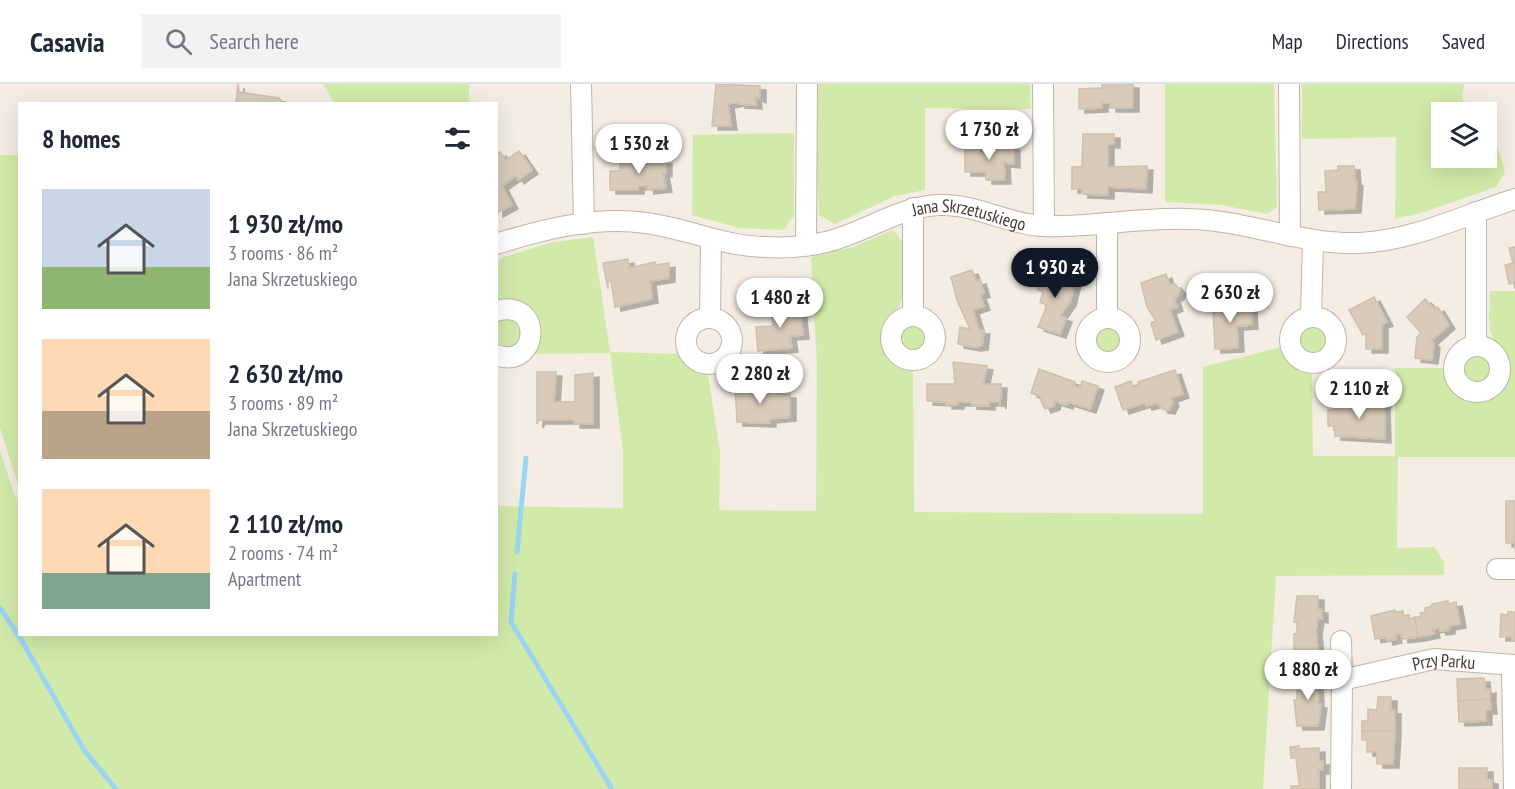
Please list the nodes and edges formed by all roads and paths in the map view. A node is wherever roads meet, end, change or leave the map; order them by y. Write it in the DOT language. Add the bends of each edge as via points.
graph roads {
  1 [pos="581,84"];
  2 [pos="807,84"];
  3 [pos="1043,84"];
  4 [pos="1289,84"];
  5 [pos="1515,199"];
  6 [pos="914,208"];
  7 [pos="1476,212"];
  8 [pos="1107,223"];
  9 [pos="584,224"];
  10 [pos="1044,226"];
  11 [pos="1290,236"];
  12 [pos="711,238"];
  13 [pos="1313,240"];
  14 [pos="498,243"];
  15 [pos="806,245"];
  16 [pos="498,311"];
  17 [pos="913,315"];
  18 [pos="1107,317"];
  19 [pos="1311,317"];
  20 [pos="710,318"];
  21 [pos="1476,346"];
  22 [pos="498,355"];
  23 [pos="1341,641"];
  24 [pos="1514,665"];
  25 [pos="1342,680"];
  26 [pos="1341,789"];
  27 [pos="1514,789"];
  1 -- 9 [label="street"];
  2 -- 15 [label="street"];
  3 -- 10 [label="street"];
  4 -- 11 [label="street"];
  5 -- 7 [label="street, Jana Skrzetuskiego"];
  6 -- 10 [label="street, Jana Skrzetuskiego" via="969,207"];
  6 -- 15 [label="street, Jana Skrzetuskiego" via="831,241"];
  6 -- 17 [label="street"];
  7 -- 13 [label="street, Jana Skrzetuskiego" via="1401,236 1360,243"];
  7 -- 21 [label="street"];
  8 -- 10 [label="street, Jana Skrzetuskiego"];
  8 -- 11 [label="street, Jana Skrzetuskiego" via="1224,221"];
  8 -- 18 [label="street"];
  9 -- 12 [label="street, Jana Skrzetuskiego" via="647,223"];
  9 -- 14 [label="street, Jana Skrzetuskiego"];
  11 -- 13 [label="street, Jana Skrzetuskiego"];
  12 -- 15 [label="street, Jana Skrzetuskiego" via="760,247"];
  12 -- 20 [label="street"];
  13 -- 19 [label="street"];
  16 -- 22 [label="street" via="521,313 532,334 519,355"];
  23 -- 25 [label="street"];
  24 -- 25 [label="street, Przy Parku" via="1434,659"];
  24 -- 27 [label="street, Przy Parku"];
  25 -- 26 [label="street"];
}
